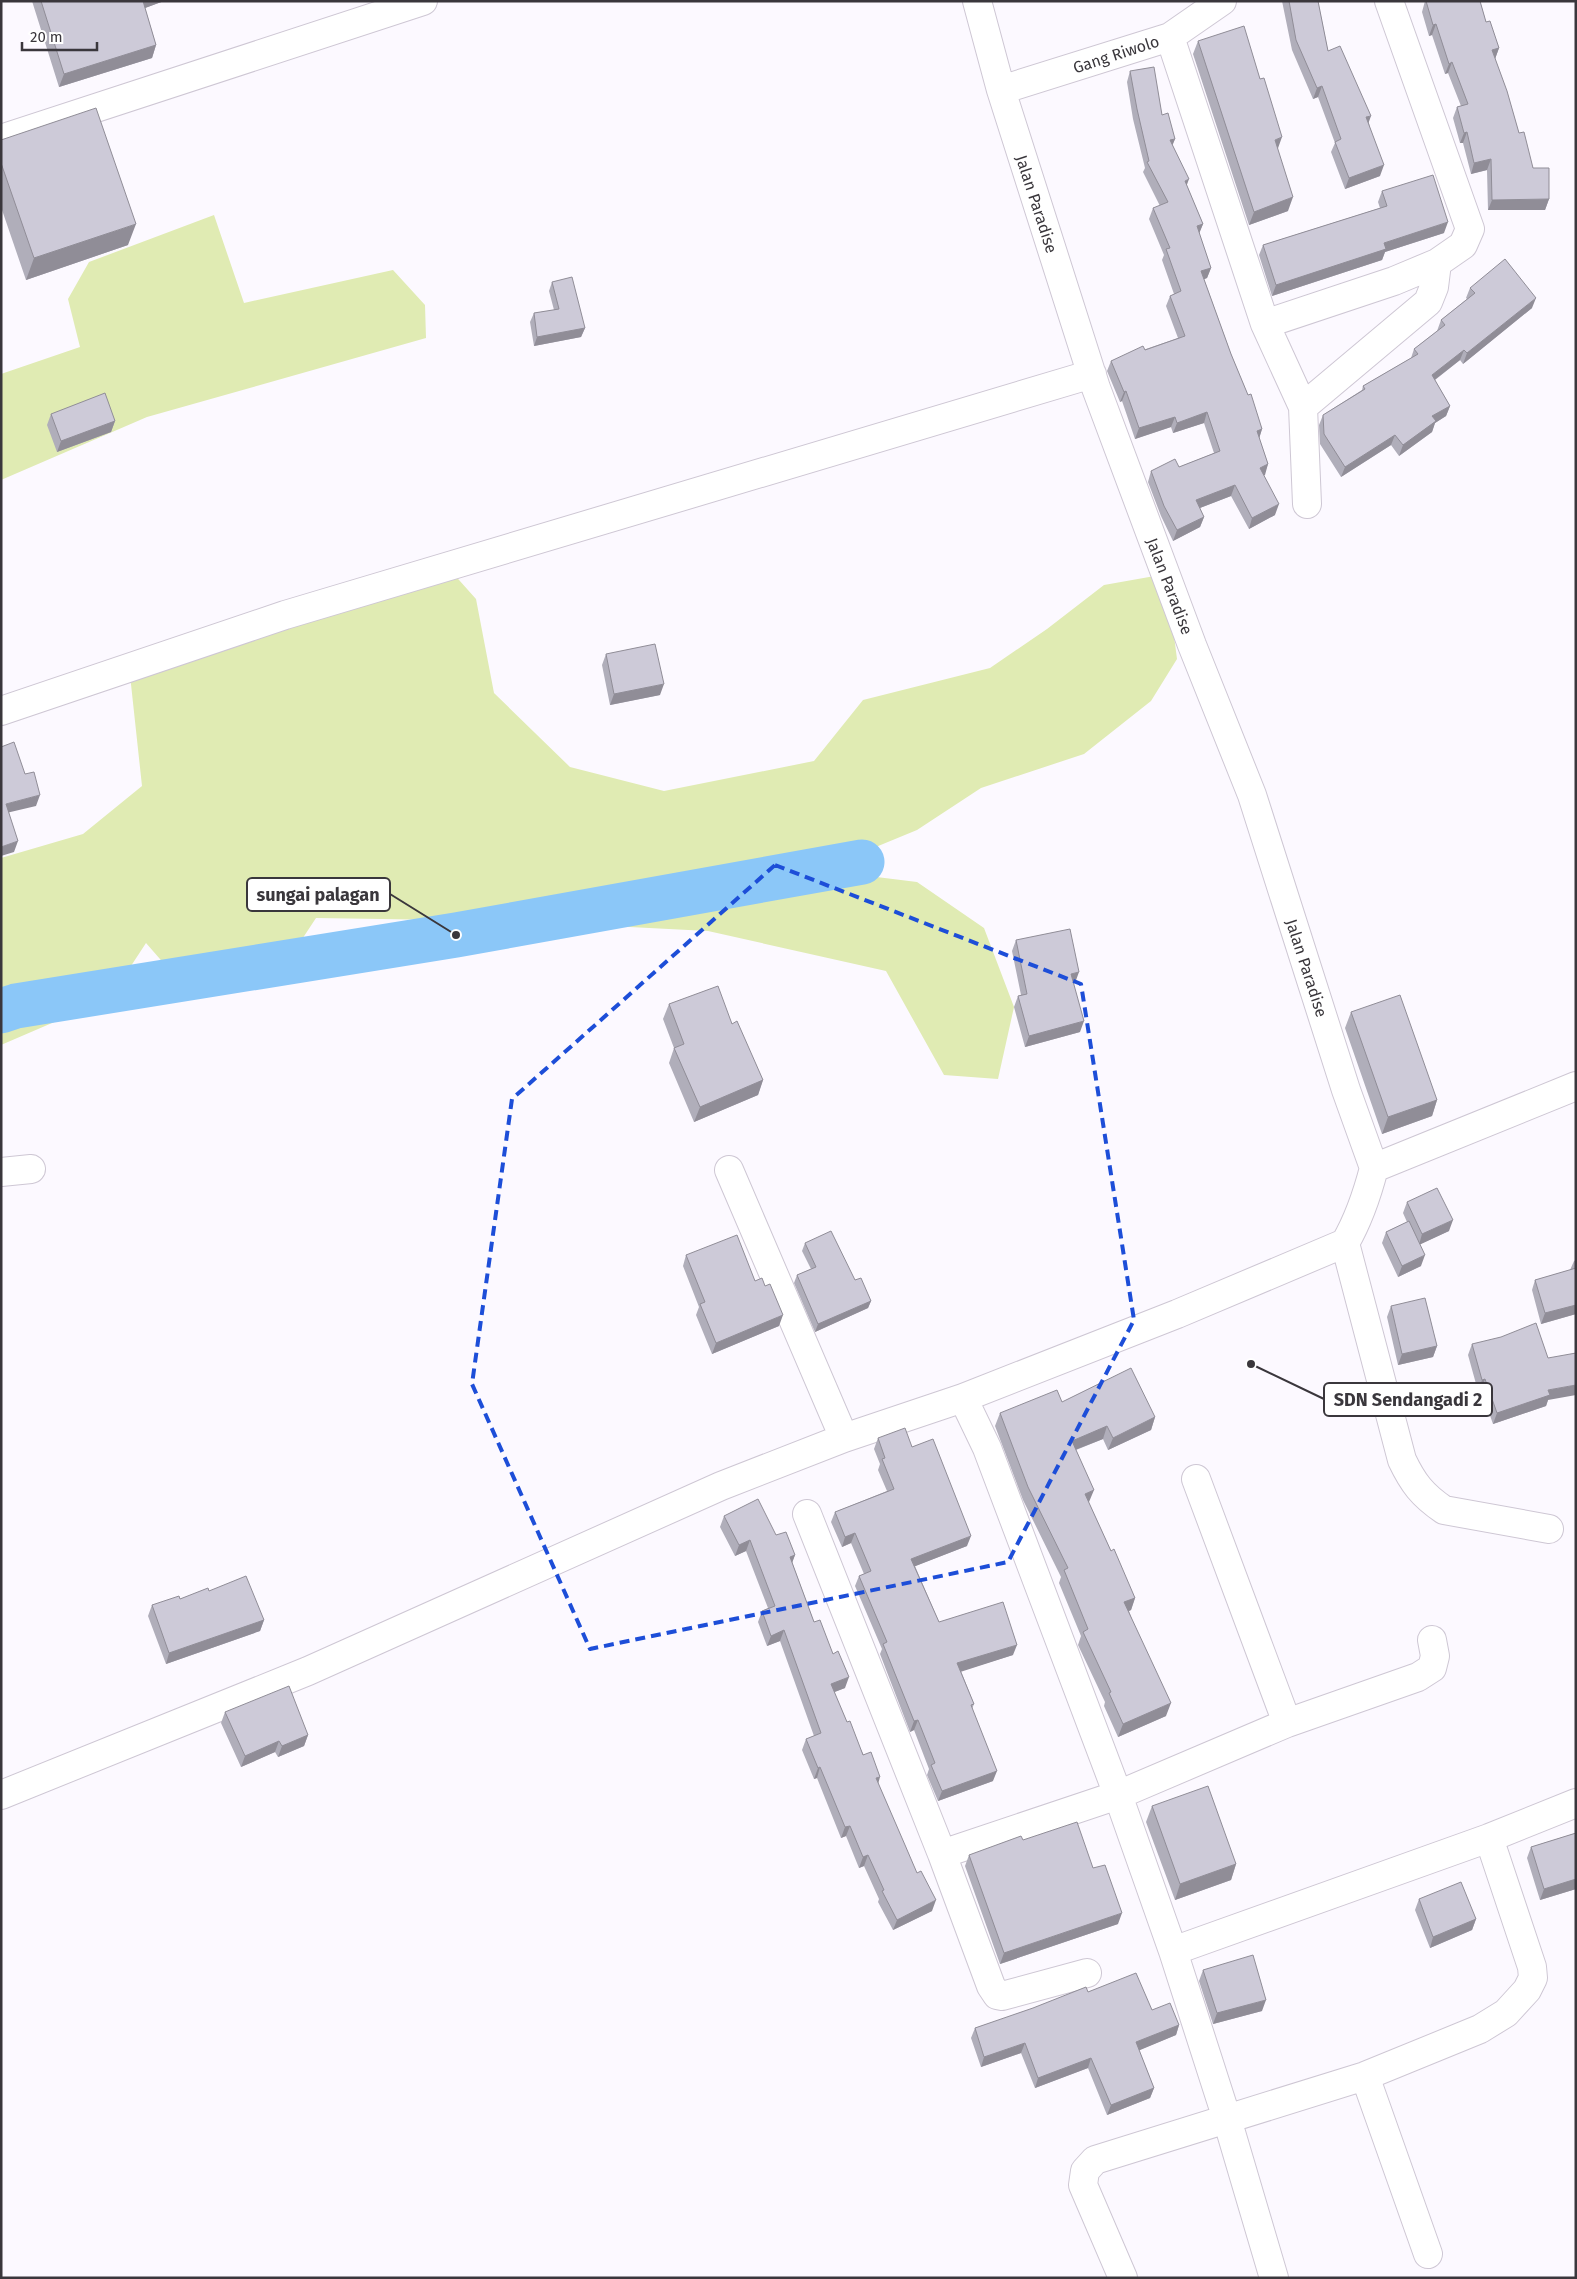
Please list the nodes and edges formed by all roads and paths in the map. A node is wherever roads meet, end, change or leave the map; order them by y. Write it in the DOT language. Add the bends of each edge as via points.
graph roads {
  1 [pos="424,1"];
  2 [pos="977,1"];
  3 [pos="1222,1"];
  4 [pos="1389,1"];
  5 [pos="1170,37"];
  6 [pos="1001,90"];
  7 [pos="1,139"];
  8 [pos="1438,263"];
  9 [pos="1265,324"];
  10 [pos="1092,374"];
  11 [pos="1303,407"];
  12 [pos="1307,504"];
  13 [pos="1,711"];
  14 [pos="1576,1086"];
  15 [pos="1374,1168"];
  16 [pos="31,1169"];
  17 [pos="729,1170"];
  18 [pos="1,1172"];
  19 [pos="1345,1243"];
  20 [pos="963,1398"];
  21 [pos="844,1438"];
  22 [pos="1196,1480"];
  23 [pos="807,1514"];
  24 [pos="1549,1529"];
  25 [pos="1432,1640"];
  26 [pos="1287,1723"];
  27 [pos="1,1795"];
  28 [pos="1118,1795"];
  29 [pos="1576,1802"];
  30 [pos="1489,1838"];
  31 [pos="942,1854"];
  32 [pos="1173,1951"];
  33 [pos="1087,1973"];
  34 [pos="1365,2076"];
  35 [pos="1226,2119"];
  36 [pos="1428,2254"];
  37 [pos="1123,2278"];
  38 [pos="1274,2278"];
  1 -- 7 [label="street"];
  2 -- 6 [label="street, Jalan Paradise"];
  3 -- 5 [label="street, Gang Riwolo"];
  4 -- 8 [label="street" via="1470,229 1463,245"];
  5 -- 6 [label="street, Gang Riwolo"];
  5 -- 9 [label="street"];
  6 -- 10 [label="street, Jalan Paradise"];
  8 -- 9 [label="street"];
  8 -- 11 [label="street" via="1428,302"];
  9 -- 11 [label="street"];
  10 -- 13 [label="street" via="285,615"];
  10 -- 15 [label="street, Jalan Paradise" via="1252,795 1342,1080"];
  11 -- 12 [label="street"];
  14 -- 15 [label="street"];
  15 -- 19 [label="street" via="1367,1198"];
  16 -- 18 [label="street"];
  17 -- 21 [label="street"];
  19 -- 20 [label="street" via="1177,1314"];
  19 -- 24 [label="street" via="1402,1460 1414,1484 1444,1510"];
  20 -- 21 [label="street"];
  20 -- 28 [label="street" via="987,1448"];
  21 -- 27 [label="street" via="721,1486 308,1671"];
  22 -- 26 [label="street"];
  23 -- 31 [label="street"];
  25 -- 26 [label="street" via="1435,1656 1432,1668 1418,1677"];
  26 -- 28 [label="street"];
  28 -- 31 [label="street"];
  28 -- 32 [label="street"];
  29 -- 30 [label="street"];
  30 -- 32 [label="street"];
  30 -- 34 [label="street" via="1532,1966 1533,1978 1506,2013 1480,2029"];
  31 -- 33 [label="street" via="997,1995 1008,1995"];
  32 -- 35 [label="street"];
  34 -- 35 [label="street"];
  34 -- 36 [label="street"];
  35 -- 37 [label="street" via="1095,2160 1085,2171 1083,2185"];
  35 -- 38 [label="street"];
}
